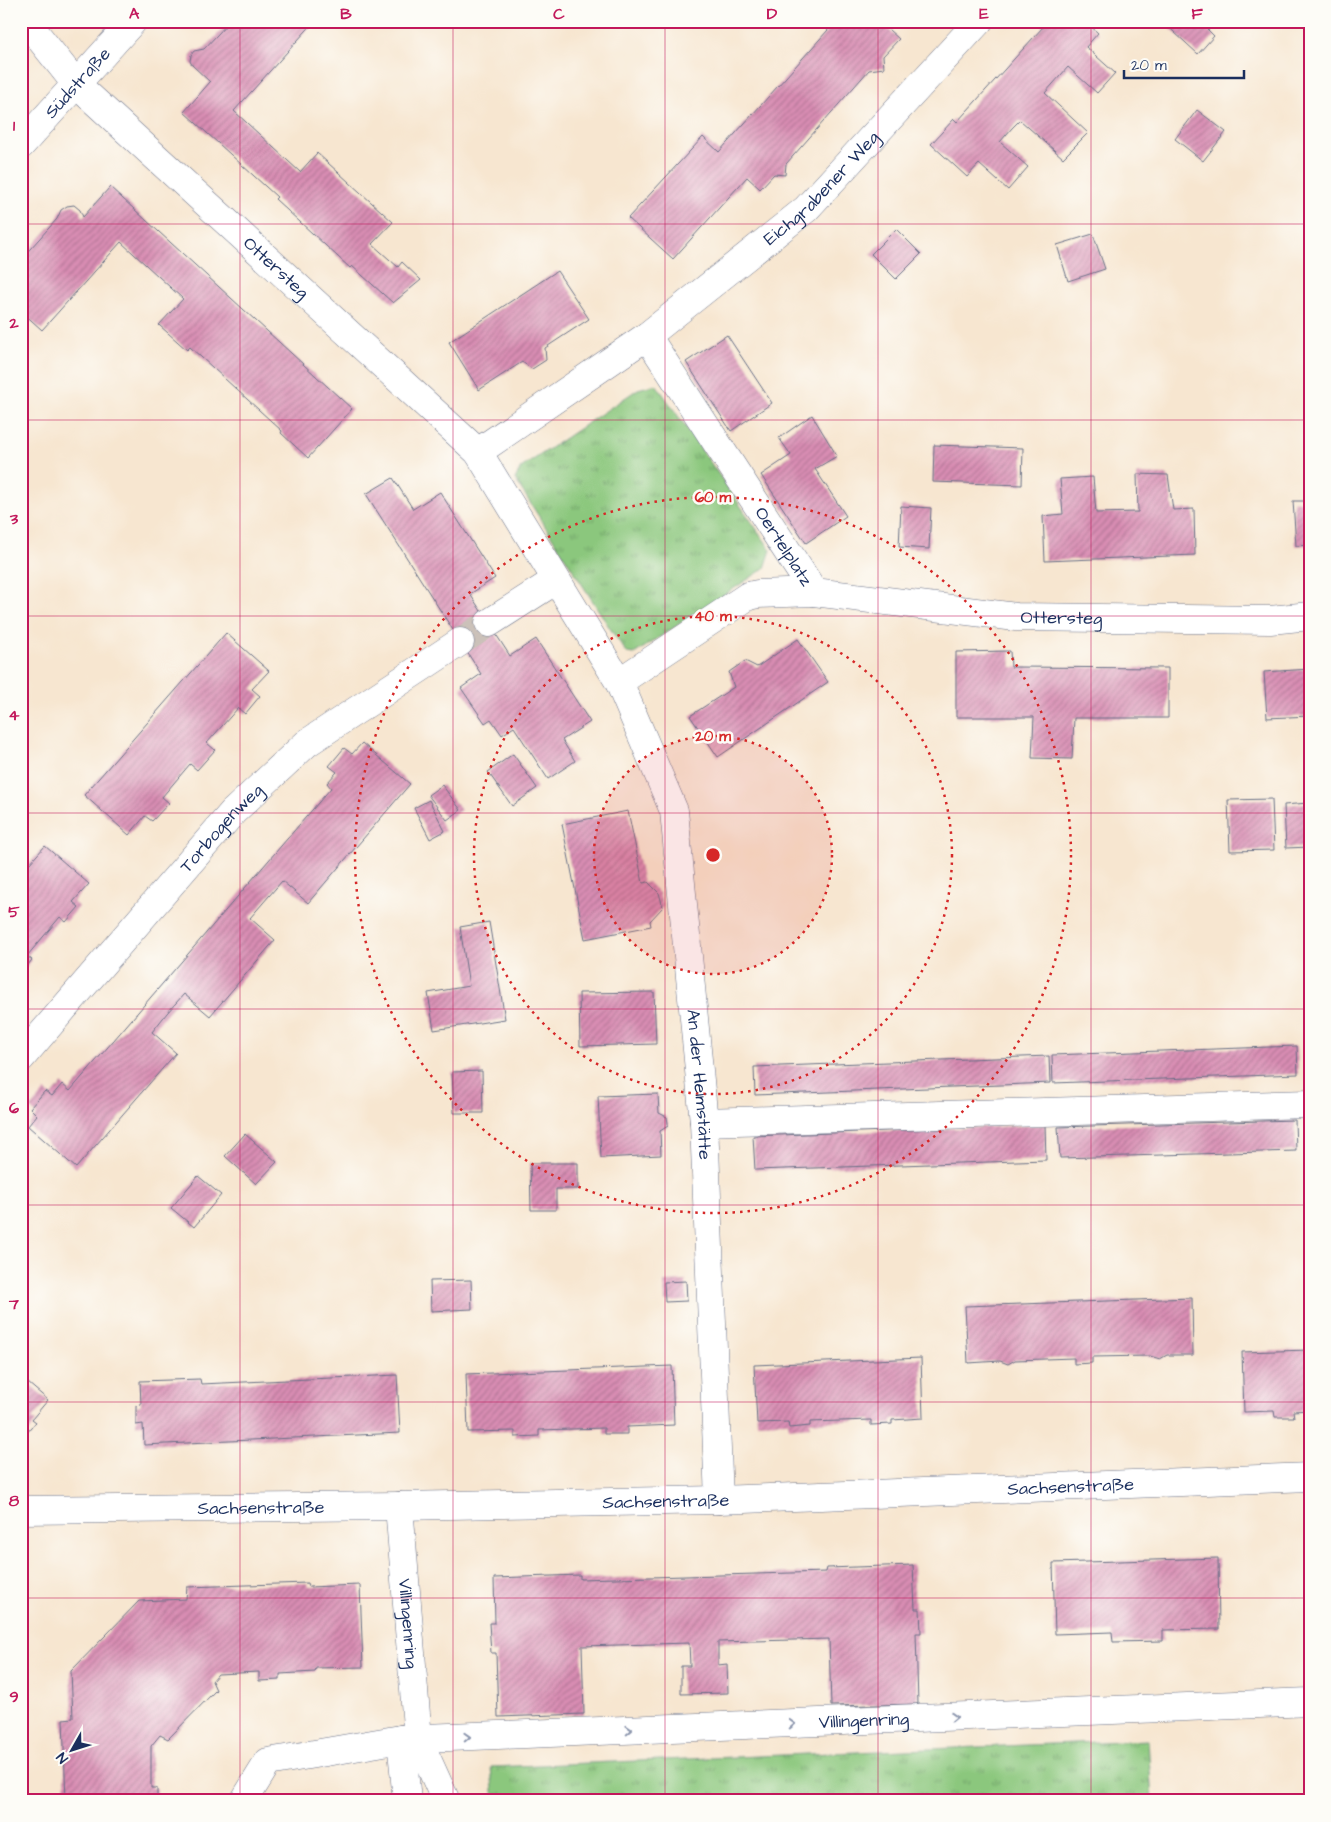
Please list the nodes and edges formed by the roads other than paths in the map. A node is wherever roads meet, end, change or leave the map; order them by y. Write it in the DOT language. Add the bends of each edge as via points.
graph roads {
  1 [pos="26,21"];
  2 [pos="133,21"];
  3 [pos="979,21"];
  4 [pos="76,84"];
  5 [pos="21,145"];
  6 [pos="647,336"];
  7 [pos="478,452"];
  8 [pos="556,580"];
  9 [pos="814,592"];
  10 [pos="1310,616"];
  11 [pos="489,623"];
  12 [pos="460,642"];
  13 [pos="619,682"];
  14 [pos="21,1058"];
  15 [pos="1310,1104"];
  16 [pos="704,1122"];
  17 [pos="1310,1477"];
  18 [pos="719,1500"];
  19 [pos="399,1506"];
  20 [pos="21,1510"];
  21 [pos="1310,1702"];
  22 [pos="409,1739"];
  23 [pos="244,1801"];
  24 [pos="407,1801"];
  25 [pos="446,1801"];
  1 -- 4 [label="street, Ottersteg"];
  2 -- 4 [label="street, Südstraße"];
  3 -- 6 [label="street, Eichgrabener Weg" via="806,209"];
  4 -- 5 [label="street, Südstraße"];
  4 -- 7 [label="street, Ottersteg"];
  6 -- 7 [label="street"];
  6 -- 9 [label="street, Oertelplatz"];
  7 -- 8 [label="street"];
  8 -- 11 [label="street"];
  8 -- 13 [label="street"];
  9 -- 10 [label="street, Ottersteg" via="1016,617 1270,620"];
  9 -- 13 [label="street, Oertelplatz" via="748,596"];
  12 -- 14 [label="street, Torbogenweg" via="307,744 233,812"];
  13 -- 16 [label="street, An der Heimstätte" via="674,812"];
  15 -- 16 [label="street"];
  16 -- 18 [label="street, An der Heimstätte"];
  17 -- 18 [label="street, Sachsenstraße"];
  18 -- 19 [label="street, Sachsenstraße"];
  19 -- 20 [label="street, Sachsenstraße"];
  19 -- 22 [label="street, Villingenring"];
  22 -- 21 [label="street, Villingenring, one-way"];
  22 -- 23 [label="street, Villingenring" via="268,1762"];
  22 -- 24 [label="street"];
  22 -- 25 [label="street"];
}
